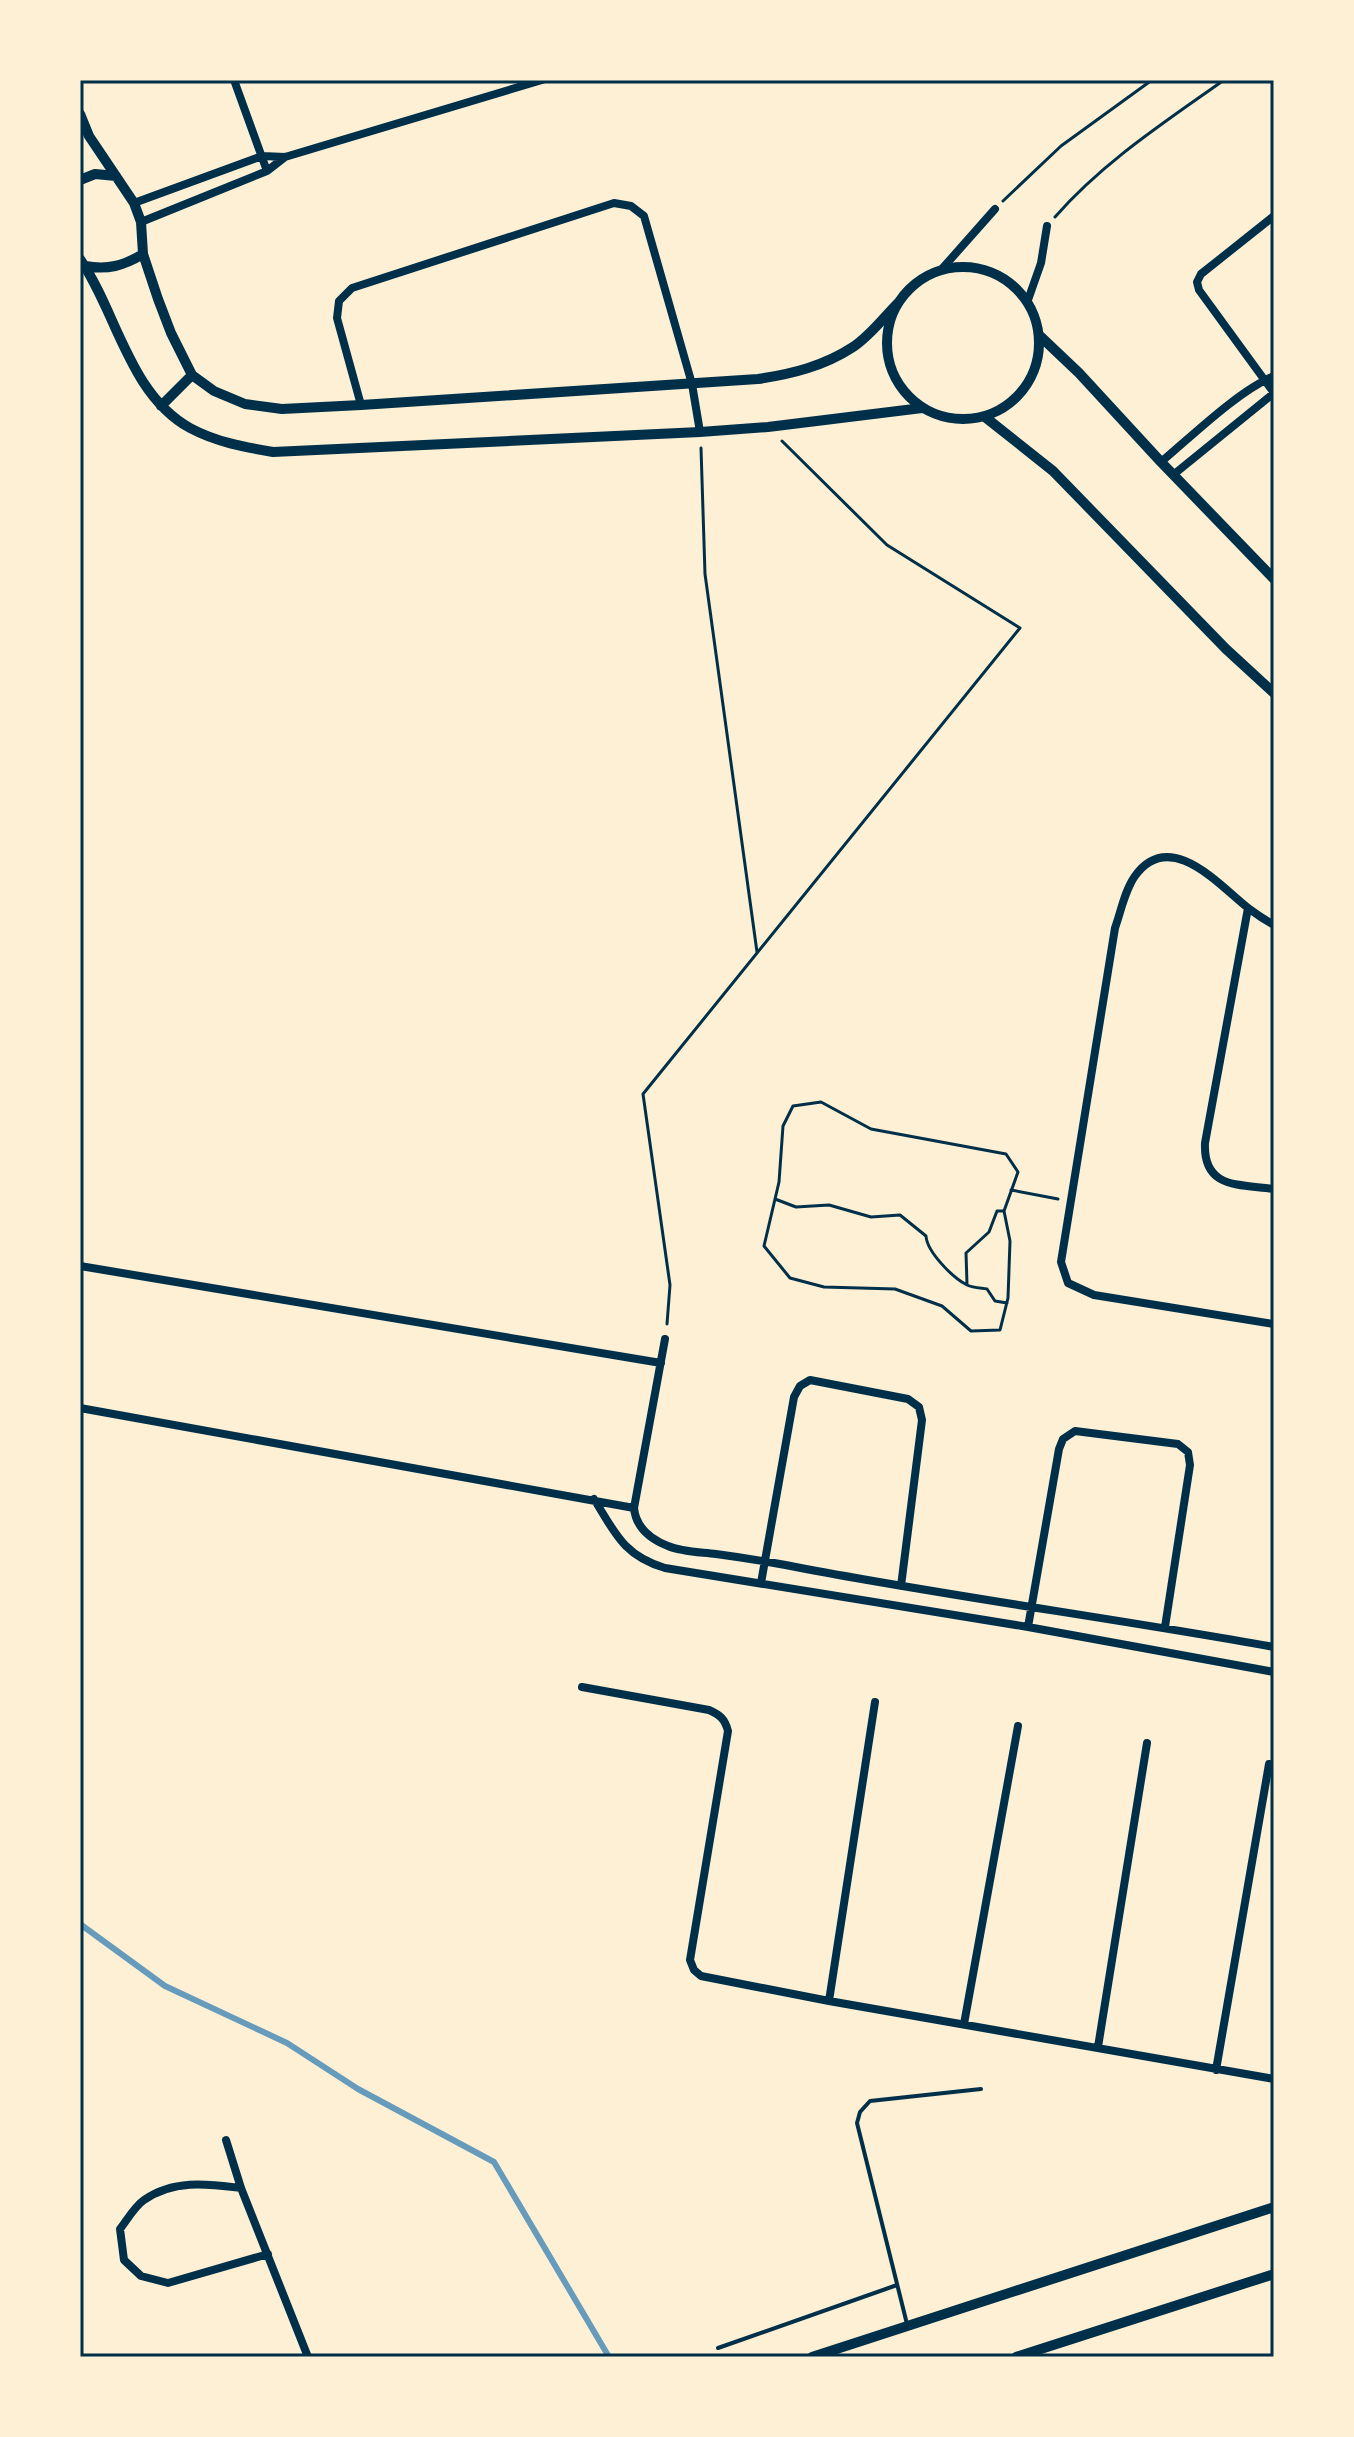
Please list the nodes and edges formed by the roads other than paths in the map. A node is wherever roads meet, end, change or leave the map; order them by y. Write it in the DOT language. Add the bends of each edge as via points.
graph roads {
  1 [pos="234,80"];
  2 [pos="542,80"];
  3 [pos="80,114"];
  4 [pos="262,156"];
  5 [pos="285,157"];
  6 [pos="267,171"];
  7 [pos="116,176"];
  8 [pos="80,180"];
  9 [pos="134,203"];
  10 [pos="995,209"];
  11 [pos="1274,216"];
  12 [pos="141,222"];
  13 [pos="1047,226"];
  14 [pos="143,254"];
  15 [pos="82,263"];
  16 [pos="941,270"];
  17 [pos="1028,300"];
  18 [pos="898,303"];
  19 [pos="1040,336"];
  20 [pos="192,375"];
  21 [pos="1274,376"];
  22 [pos="1263,380"];
  23 [pos="692,384"];
  24 [pos="1274,393"];
  25 [pos="361,405"];
  26 [pos="161,406"];
  27 [pos="922,408"];
  28 [pos="985,417"];
  29 [pos="700,432"];
  30 [pos="1161,462"];
  31 [pos="1173,475"];
  32 [pos="1274,579"];
  33 [pos="1274,693"];
  34 [pos="1248,908"];
  35 [pos="1274,925"];
  36 [pos="1274,1189"];
  37 [pos="80,1266"];
  38 [pos="1274,1324"];
  39 [pos="665,1339"];
  40 [pos="661,1363"];
  41 [pos="80,1408"];
  42 [pos="594,1499"];
  43 [pos="634,1508"];
  44 [pos="765,1561"];
  45 [pos="761,1583"];
  46 [pos="901,1586"];
  47 [pos="1031,1607"];
  48 [pos="1028,1627"];
  49 [pos="1165,1627"];
  50 [pos="1274,1647"];
  51 [pos="1274,1672"];
  52 [pos="582,1687"];
  53 [pos="875,1702"];
  54 [pos="1018,1726"];
  55 [pos="1147,1743"];
  56 [pos="1269,1764"];
  57 [pos="829,2001"];
  58 [pos="964,2024"];
  59 [pos="1098,2047"];
  60 [pos="1216,2070"];
  61 [pos="1274,2079"];
  62 [pos="981,2089"];
  63 [pos="226,2140"];
  64 [pos="241,2188"];
  65 [pos="1274,2207"];
  66 [pos="268,2254"];
  67 [pos="1274,2274"];
  68 [pos="897,2285"];
  69 [pos="907,2326"];
  70 [pos="718,2348"];
  71 [pos="308,2357"];
  72 [pos="812,2357"];
  73 [pos="1016,2357"];
  1 -- 4 [label="street"];
  2 -- 5 [label="street"];
  3 -- 7 [label="street"];
  4 -- 5 [label="street"];
  4 -- 6 [label="street"];
  4 -- 9 [label="street"];
  5 -- 6 [label="street"];
  6 -- 12 [label="street"];
  7 -- 8 [label="street" via="95,174"];
  7 -- 9 [label="street"];
  9 -- 12 [label="street"];
  10 -- 16 [label="street"];
  11 -- 22 [label="street" via="1197,282"];
  12 -- 14 [label="street"];
  13 -- 17 [label="street"];
  14 -- 15 [label="street" via="112,267"];
  14 -- 20 [label="street"];
  15 -- 26 [label="street" via="136,370"];
  16 -- 17 [label="street" via="989,270"];
  16 -- 18 [label="street" via="916,282"];
  17 -- 19 [label="street"];
  18 -- 23 [label="street" via="855,346 822,364 791,374"];
  18 -- 27 [label="street" via="887,331 889,361 901,388"];
  19 -- 28 [label="street" via="1038,362 1027,386 1008,405"];
  19 -- 30 [label="street"];
  20 -- 25 [label="street" via="245,404 282,409"];
  20 -- 26 [label="street"];
  21 -- 22 [label="street"];
  22 -- 24 [label="street"];
  22 -- 30 [label="street"];
  23 -- 25 [label="street"];
  23 -- 25 [label="street" via="644,216 631,206 614,203 352,288 339,301 337,318"];
  23 -- 29 [label="street"];
  24 -- 31 [label="street"];
  26 -- 29 [label="street" via="189,428 226,443 273,452"];
  27 -- 28 [label="street" via="953,419"];
  27 -- 29 [label="street"];
  28 -- 33 [label="street" via="1053,471"];
  30 -- 31 [label="street"];
  31 -- 32 [label="street"];
  34 -- 35 [label="street"];
  34 -- 36 [label="street" via="1205,1160 1221,1181"];
  34 -- 38 [label="street" via="1208,873 1178,858 1163,857 1135,875 1115,928 1061,1262 1068,1283 1094,1295"];
  37 -- 40 [label="street"];
  39 -- 40 [label="street"];
  40 -- 43 [label="street"];
  41 -- 42 [label="street"];
  42 -- 43 [label="street"];
  42 -- 45 [label="street" via="619,1539 647,1563"];
  43 -- 44 [label="street" via="644,1532 672,1548"];
  44 -- 45 [label="street"];
  44 -- 46 [label="street"];
  44 -- 46 [label="street" via="794,1397 810,1380 908,1399 919,1407 922,1420"];
  45 -- 48 [label="street"];
  46 -- 47 [label="street"];
  47 -- 48 [label="street"];
  47 -- 49 [label="street"];
  47 -- 49 [label="street" via="1063,1439 1075,1431 1178,1444 1188,1452 1190,1465"];
  48 -- 51 [label="street"];
  49 -- 50 [label="street"];
  52 -- 57 [label="street" via="709,1710 726,1721 690,1960 701,1976"];
  53 -- 57 [label="street"];
  54 -- 58 [label="street"];
  55 -- 59 [label="street"];
  56 -- 60 [label="street"];
  57 -- 58 [label="street"];
  58 -- 59 [label="street"];
  59 -- 60 [label="street"];
  60 -- 61 [label="street"];
  62 -- 68 [label="lane" via="870,2101 860,2112 857,2123"];
  63 -- 64 [label="street"];
  64 -- 66 [label="street"];
  64 -- 66 [label="street" via="201,2183 170,2187 142,2201 120,2229 124,2260 141,2276 168,2283"];
  65 -- 69 [label="street"];
  66 -- 71 [label="street"];
  67 -- 73 [label="street"];
  68 -- 69 [label="lane"];
  68 -- 70 [label="lane"];
  69 -- 72 [label="street"];
}
